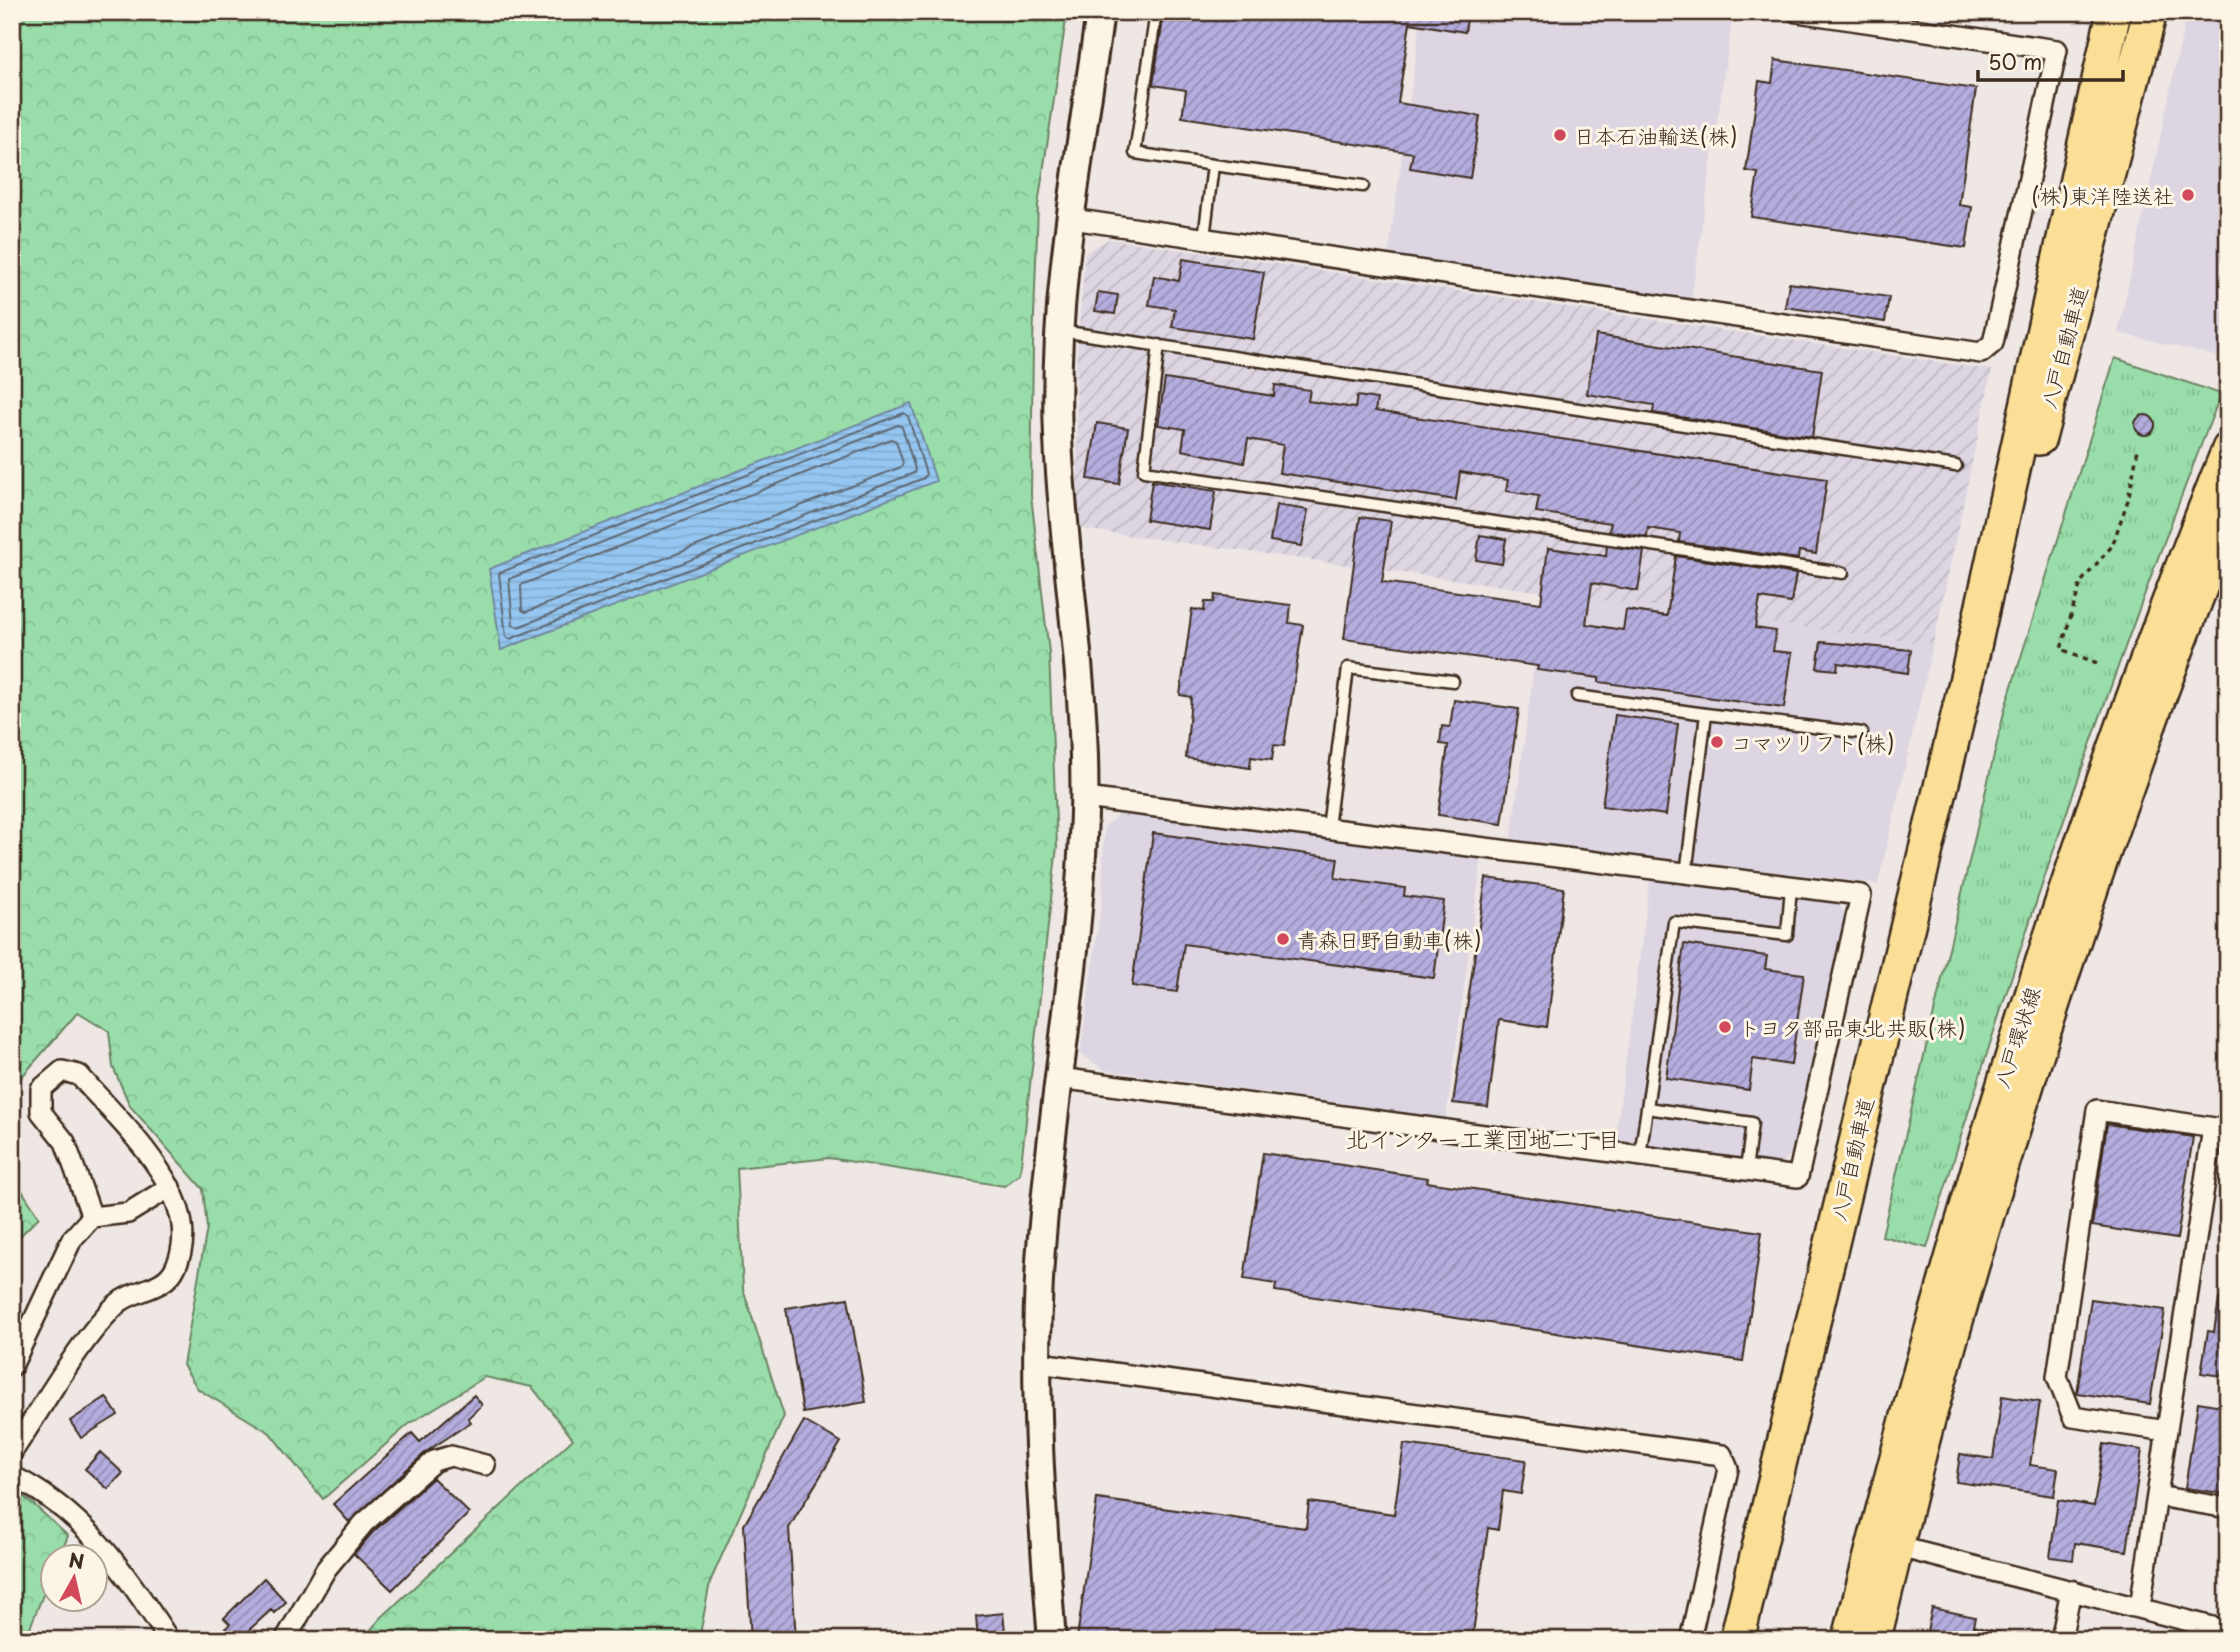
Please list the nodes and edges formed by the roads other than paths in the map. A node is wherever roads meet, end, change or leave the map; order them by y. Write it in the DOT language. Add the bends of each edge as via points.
graph roads {
  1 [pos="1100,12"];
  2 [pos="1156,12"];
  3 [pos="1797,12"];
  4 [pos="2114,12"];
  5 [pos="2150,12"];
  6 [pos="1213,165"];
  7 [pos="1363,187"];
  8 [pos="1072,219"];
  9 [pos="1204,238"];
  10 [pos="1061,331"];
  11 [pos="1159,345"];
  12 [pos="2228,448"];
  13 [pos="1956,466"];
  14 [pos="2228,521"];
  15 [pos="1843,573"];
  16 [pos="1966,678"];
  17 [pos="1454,681"];
  18 [pos="1577,696"];
  19 [pos="1706,714"];
  20 [pos="1862,733"];
  21 [pos="1085,798"];
  22 [pos="1328,828"];
  23 [pos="1686,874"];
  24 [pos="1791,887"];
  25 [pos="1059,1078"];
  26 [pos="1647,1108"];
  27 [pos="2221,1129"];
  28 [pos="1640,1156"];
  29 [pos="1746,1170"];
  30 [pos="170,1187"];
  31 [pos="92,1216"];
  32 [pos="1039,1363"];
  33 [pos="12,1366"];
  34 [pos="2167,1431"];
  35 [pos="16,1438"];
  36 [pos="485,1465"];
  37 [pos="12,1476"];
  38 [pos="2157,1496"];
  39 [pos="2228,1508"];
  40 [pos="1899,1547"];
  41 [pos="2071,1590"];
  42 [pos="2140,1607"];
  43 [pos="2228,1631"];
  44 [pos="169,1640"];
  45 [pos="285,1640"];
  46 [pos="1052,1640"];
  47 [pos="1689,1640"];
  48 [pos="1737,1640"];
  49 [pos="1848,1640"];
  50 [pos="1875,1640"];
  51 [pos="2061,1640"];
  1 -- 8 [label="street"];
  2 -- 6 [label="lane" via="1135,153"];
  3 -- 9 [label="street" via="2057,50 1993,342 1981,353"];
  4 -- 16 [label="highway, 八戸自動車道"];
  5 -- 16 [label="highway, 八戸自動車道" via="2046,412"];
  6 -- 7 [label="lane"];
  6 -- 9 [label="lane"];
  8 -- 9 [label="street"];
  8 -- 10 [label="street" via="1061,295"];
  10 -- 11 [label="lane"];
  10 -- 21 [label="street" via="1058,434"];
  11 -- 13 [label="lane"];
  11 -- 15 [label="lane" via="1144,471"];
  12 -- 49 [label="main road, 八戸環状線" via="2162,615 2011,1047 1903,1420"];
  14 -- 40 [label="main road, 八戸環状線" via="2186,625 2046,1031 1975,1261"];
  16 -- 48 [label="highway, 八戸自動車道"];
  17 -- 22 [label="lane" via="1348,668"];
  18 -- 19 [label="lane"];
  19 -- 20 [label="lane"];
  19 -- 23 [label="lane"];
  21 -- 22 [label="street"];
  21 -- 25 [label="street" via="1082,902"];
  22 -- 23 [label="street"];
  23 -- 24 [label="street"];
  24 -- 26 [label="lane" via="1787,935 1674,922"];
  24 -- 29 [label="street" via="1861,895 1798,1177"];
  25 -- 28 [label="street"];
  25 -- 32 [label="street" via="1040,1267"];
  26 -- 28 [label="lane"];
  26 -- 29 [label="lane" via="1752,1124"];
  27 -- 34 [label="street"];
  27 -- 34 [label="street" via="2097,1110 2057,1377 2073,1417"];
  28 -- 29 [label="street"];
  30 -- 31 [label="street" via="128,1213"];
  30 -- 31 [label="street" via="79,1075 62,1072 41,1089 41,1112 65,1142"];
  30 -- 35 [label="street" via="184,1234 175,1270 156,1287 120,1301"];
  31 -- 33 [label="street" via="72,1239"];
  32 -- 46 [label="street" via="1042,1510"];
  32 -- 47 [label="street" via="1722,1455 1728,1469"];
  34 -- 38 [label="street"];
  36 -- 45 [label="street" via="451,1456 434,1461 364,1523 326,1569"];
  37 -- 44 [label="street" via="78,1518 139,1592"];
  38 -- 39 [label="street"];
  38 -- 42 [label="street"];
  40 -- 41 [label="street"];
  40 -- 50 [label="main road, 八戸環状線"];
  41 -- 42 [label="street"];
  41 -- 51 [label="street"];
  42 -- 43 [label="street"];
}
